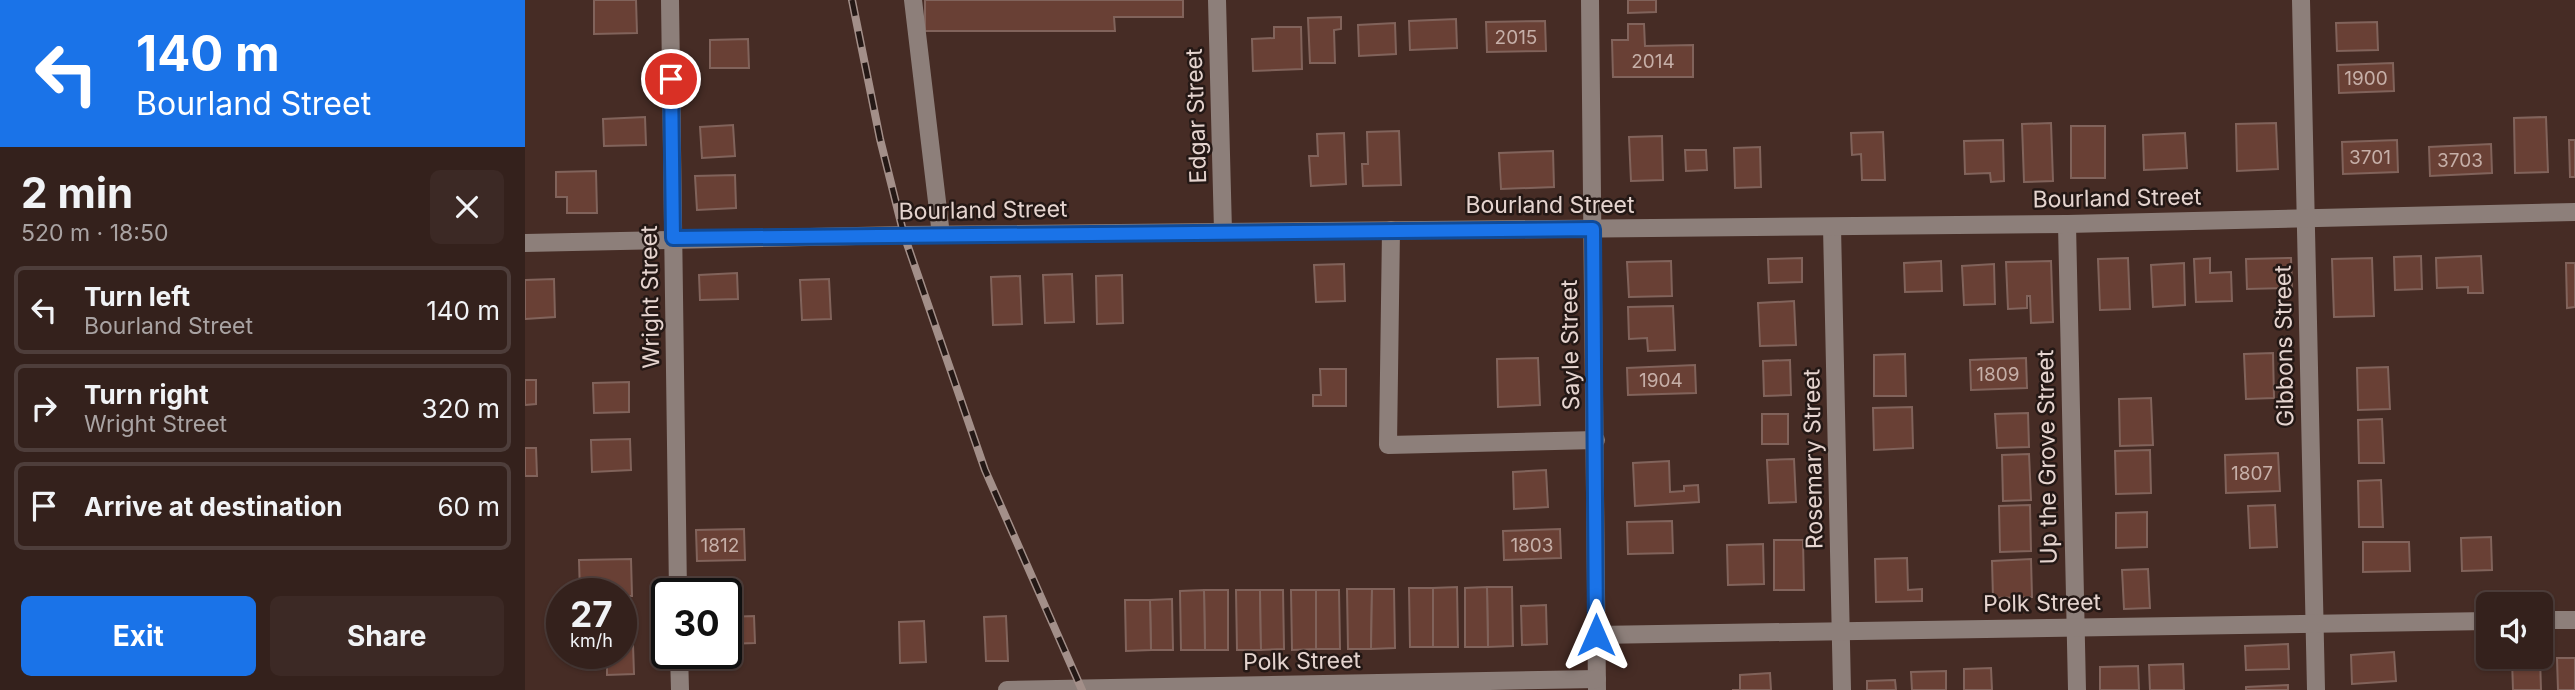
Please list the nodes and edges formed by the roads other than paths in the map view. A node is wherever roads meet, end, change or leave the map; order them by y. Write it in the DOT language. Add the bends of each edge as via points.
graph roads {
  1 [pos="670,0"];
  2 [pos="913,0"];
  3 [pos="1217,0"];
  4 [pos="1590,0"];
  5 [pos="2301,0"];
  6 [pos="2575,212"];
  7 [pos="2306,219"];
  8 [pos="2067,224"];
  9 [pos="1832,227"];
  10 [pos="1593,229"];
  11 [pos="1391,230"];
  12 [pos="1223,231"];
  13 [pos="941,235"];
  14 [pos="673,238"];
  15 [pos="525,243"];
  16 [pos="1596,440"];
  17 [pos="678,578"];
  18 [pos="2553,620"];
  19 [pos="2575,620"];
  20 [pos="2476,621"];
  21 [pos="2315,624"];
  22 [pos="2075,627"];
  23 [pos="1841,631"];
  24 [pos="1596,635"];
  25 [pos="679,669"];
  26 [pos="1597,685"];
  27 [pos="1341,687"];
  28 [pos="680,690"];
  29 [pos="1007,690"];
  30 [pos="1842,690"];
  31 [pos="2077,690"];
  32 [pos="2316,690"];
  1 -- 14 [label="street, Wright Street"];
  2 -- 13 [label="street"];
  3 -- 12 [label="street, Edgar Street"];
  4 -- 10 [label="street, Sayle Street"];
  5 -- 7 [label="street, Gibbons Street"];
  6 -- 7 [label="street, Bourland Street"];
  7 -- 8 [label="street, Bourland Street"];
  7 -- 21 [label="street, Gibbons Street"];
  8 -- 9 [label="street, Bourland Street"];
  8 -- 22 [label="street, Up the Grove Street"];
  9 -- 10 [label="street, Bourland Street"];
  9 -- 23 [label="street, Rosemary Street"];
  10 -- 11 [label="street, Bourland Street"];
  10 -- 16 [label="street, Sayle Street"];
  11 -- 12 [label="street, Bourland Street"];
  11 -- 16 [label="street" via="1388,445"];
  12 -- 13 [label="street, Bourland Street"];
  13 -- 14 [label="street, Bourland Street"];
  14 -- 15 [label="street, Bourland Street"];
  14 -- 17 [label="street, Wright Street"];
  16 -- 24 [label="street, Sayle Street"];
  18 -- 19 [label="street"];
  20 -- 21 [label="street, Polk Street"];
  21 -- 22 [label="street, Polk Street"];
  21 -- 32 [label="street, Gibbons Street"];
  22 -- 23 [label="street, Polk Street"];
  22 -- 31 [label="street, Up the Grove Street"];
  23 -- 24 [label="street, Polk Street"];
  23 -- 30 [label="street, Rosemary Street"];
  24 -- 26 [label="street, Sayle Street"];
  25 -- 28 [label="street"];
  26 -- 27 [label="street, Polk Street"];
  27 -- 29 [label="street, Polk Street"];
}
